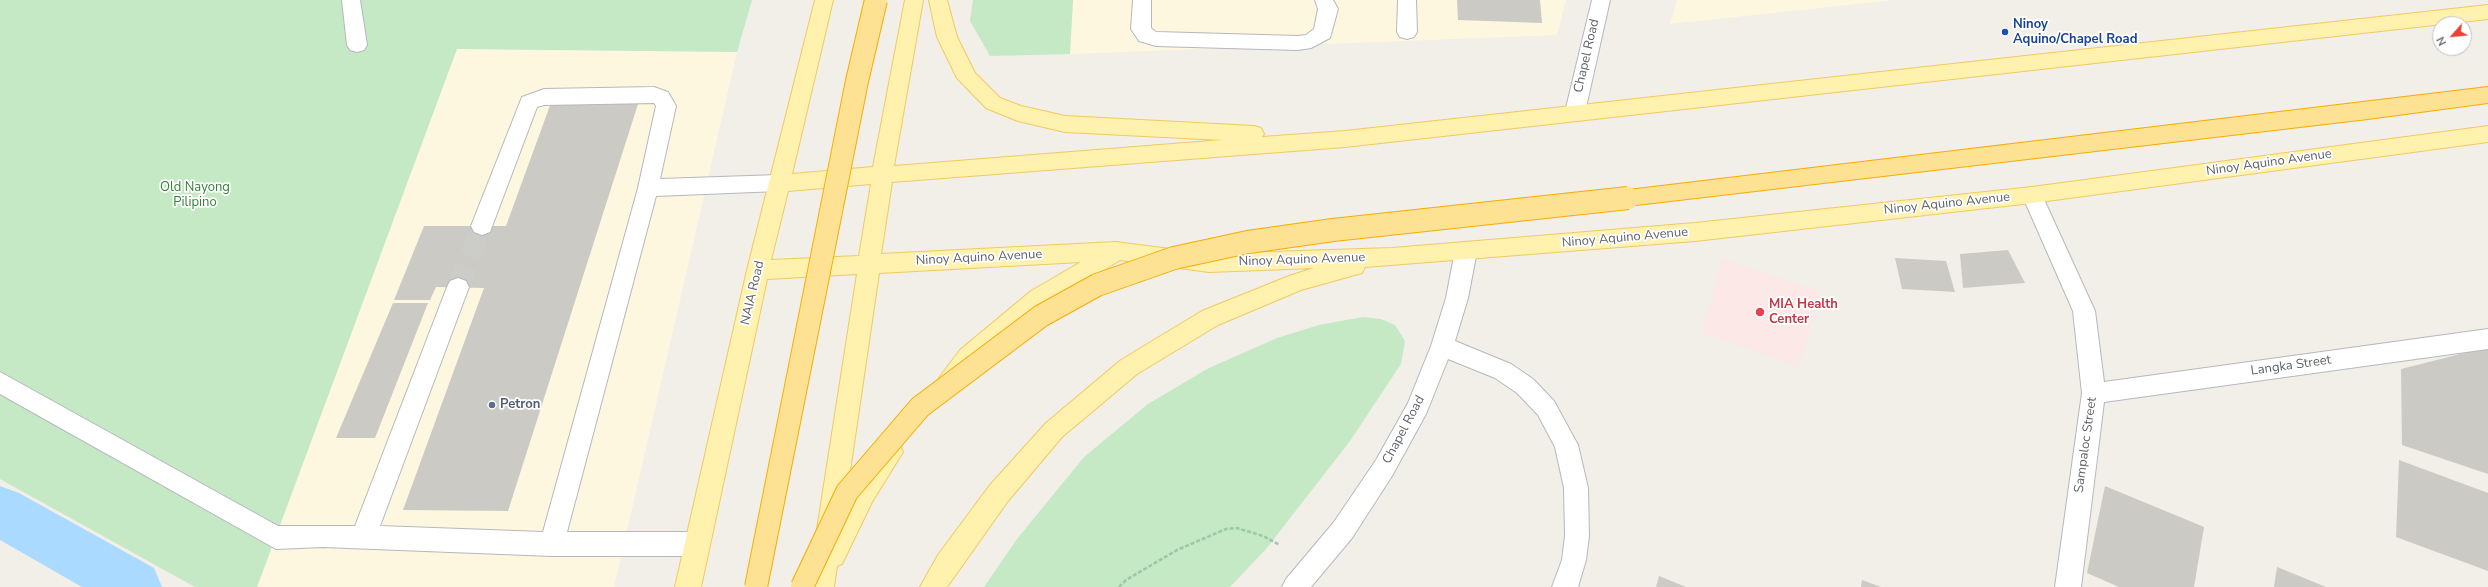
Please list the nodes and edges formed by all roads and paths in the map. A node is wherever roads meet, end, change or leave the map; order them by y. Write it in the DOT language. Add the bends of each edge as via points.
graph roads {
  1 [pos="351,0"];
  2 [pos="824,0"];
  3 [pos="876,0"];
  4 [pos="914,0"];
  5 [pos="938,0"];
  6 [pos="1142,0"];
  7 [pos="1324,0"];
  8 [pos="1407,0"];
  9 [pos="1601,0"];
  10 [pos="2488,12"];
  11 [pos="1407,32"];
  12 [pos="357,45"];
  13 [pos="2488,95"];
  14 [pos="1575,112"];
  15 [pos="2488,134"];
  16 [pos="1345,138"];
  17 [pos="882,176"];
  18 [pos="779,183"];
  19 [pos="648,188"];
  20 [pos="2032,195"];
  21 [pos="482,226"];
  22 [pos="1116,251"];
  23 [pos="1466,251"];
  24 [pos="1392,257"];
  25 [pos="870,263"];
  26 [pos="758,270"];
  27 [pos="458,287"];
  28 [pos="2488,339"];
  29 [pos="1442,346"];
  30 [pos="0,382"];
  31 [pos="2094,393"];
  32 [pos="1263,536"];
  33 [pos="363,538"];
  34 [pos="552,544"];
  35 [pos="697,544"];
  36 [pos="815,584"];
  37 [pos="688,587"];
  38 [pos="756,587"];
  39 [pos="933,587"];
  40 [pos="1119,587"];
  41 [pos="1295,587"];
  42 [pos="1565,587"];
  43 [pos="2068,587"];
  1 -- 12 [label="street"];
  2 -- 18 [label="main road, NAIA Road"];
  3 -- 38 [label="highway, bridge" via="854,96"];
  4 -- 17 [label="main road"];
  5 -- 16 [label="main road" via="946,37 967,78 993,103 1018,113 1066,124 1097,127"];
  6 -- 7 [label="street" via="1141,30 1146,36 1156,39 1298,43 1311,41 1323,33 1328,9"];
  8 -- 11 [label="street"];
  9 -- 14 [label="street, Chapel Road"];
  10 -- 14 [label="main road"];
  13 -- 36 [label="highway, bridge" via="1333,230 1248,242 1174,258 1097,285 1040,316 920,407 847,492"];
  14 -- 16 [label="main road"];
  15 -- 20 [label="main road, Ninoy Aquino Avenue"];
  16 -- 17 [label="main road"];
  17 -- 18 [label="main road"];
  17 -- 25 [label="main road"];
  18 -- 19 [label="street"];
  18 -- 26 [label="main road, NAIA Road"];
  19 -- 21 [label="street" via="666,106 661,97 544,97 529,102"];
  19 -- 34 [label="street"];
  20 -- 23 [label="main road, Ninoy Aquino Avenue" via="1695,232"];
  20 -- 31 [label="street, Sampaloc Street" via="2084,311"];
  22 -- 24 [label="main road, Ninoy Aquino Avenue" via="1209,263"];
  22 -- 25 [label="main road, Ninoy Aquino Avenue"];
  22 -- 36 [label="main road" via="1039,298 963,363 912,421 863,494"];
  23 -- 24 [label="main road, Ninoy Aquino Avenue"];
  23 -- 29 [label="street, Chapel Road" via="1457,298"];
  24 -- 39 [label="main road" via="1297,282 1210,318 1129,367 1049,436 999,493 947,563"];
  25 -- 26 [label="main road, Ninoy Aquino Avenue"];
  25 -- 36 [label="main road"];
  26 -- 35 [label="main road, NAIA Road"];
  27 -- 33 [label="street"];
  28 -- 31 [label="street, Langka Street"];
  29 -- 41 [label="street, Chapel Road" via="1418,408 1384,468 1343,530"];
  29 -- 42 [label="street" via="1503,371 1525,386 1546,408 1566,445 1576,488 1577,536 1574,560"];
  30 -- 33 [label="street" via="276,538"];
  31 -- 43 [label="street, Sampaloc Street"];
  32 -- 40 [label="path" via="1237,528 1212,534 1177,550 1126,580"];
  33 -- 34 [label="street"];
  34 -- 35 [label="street"];
  35 -- 37 [label="main road, NAIA Road"];
}
